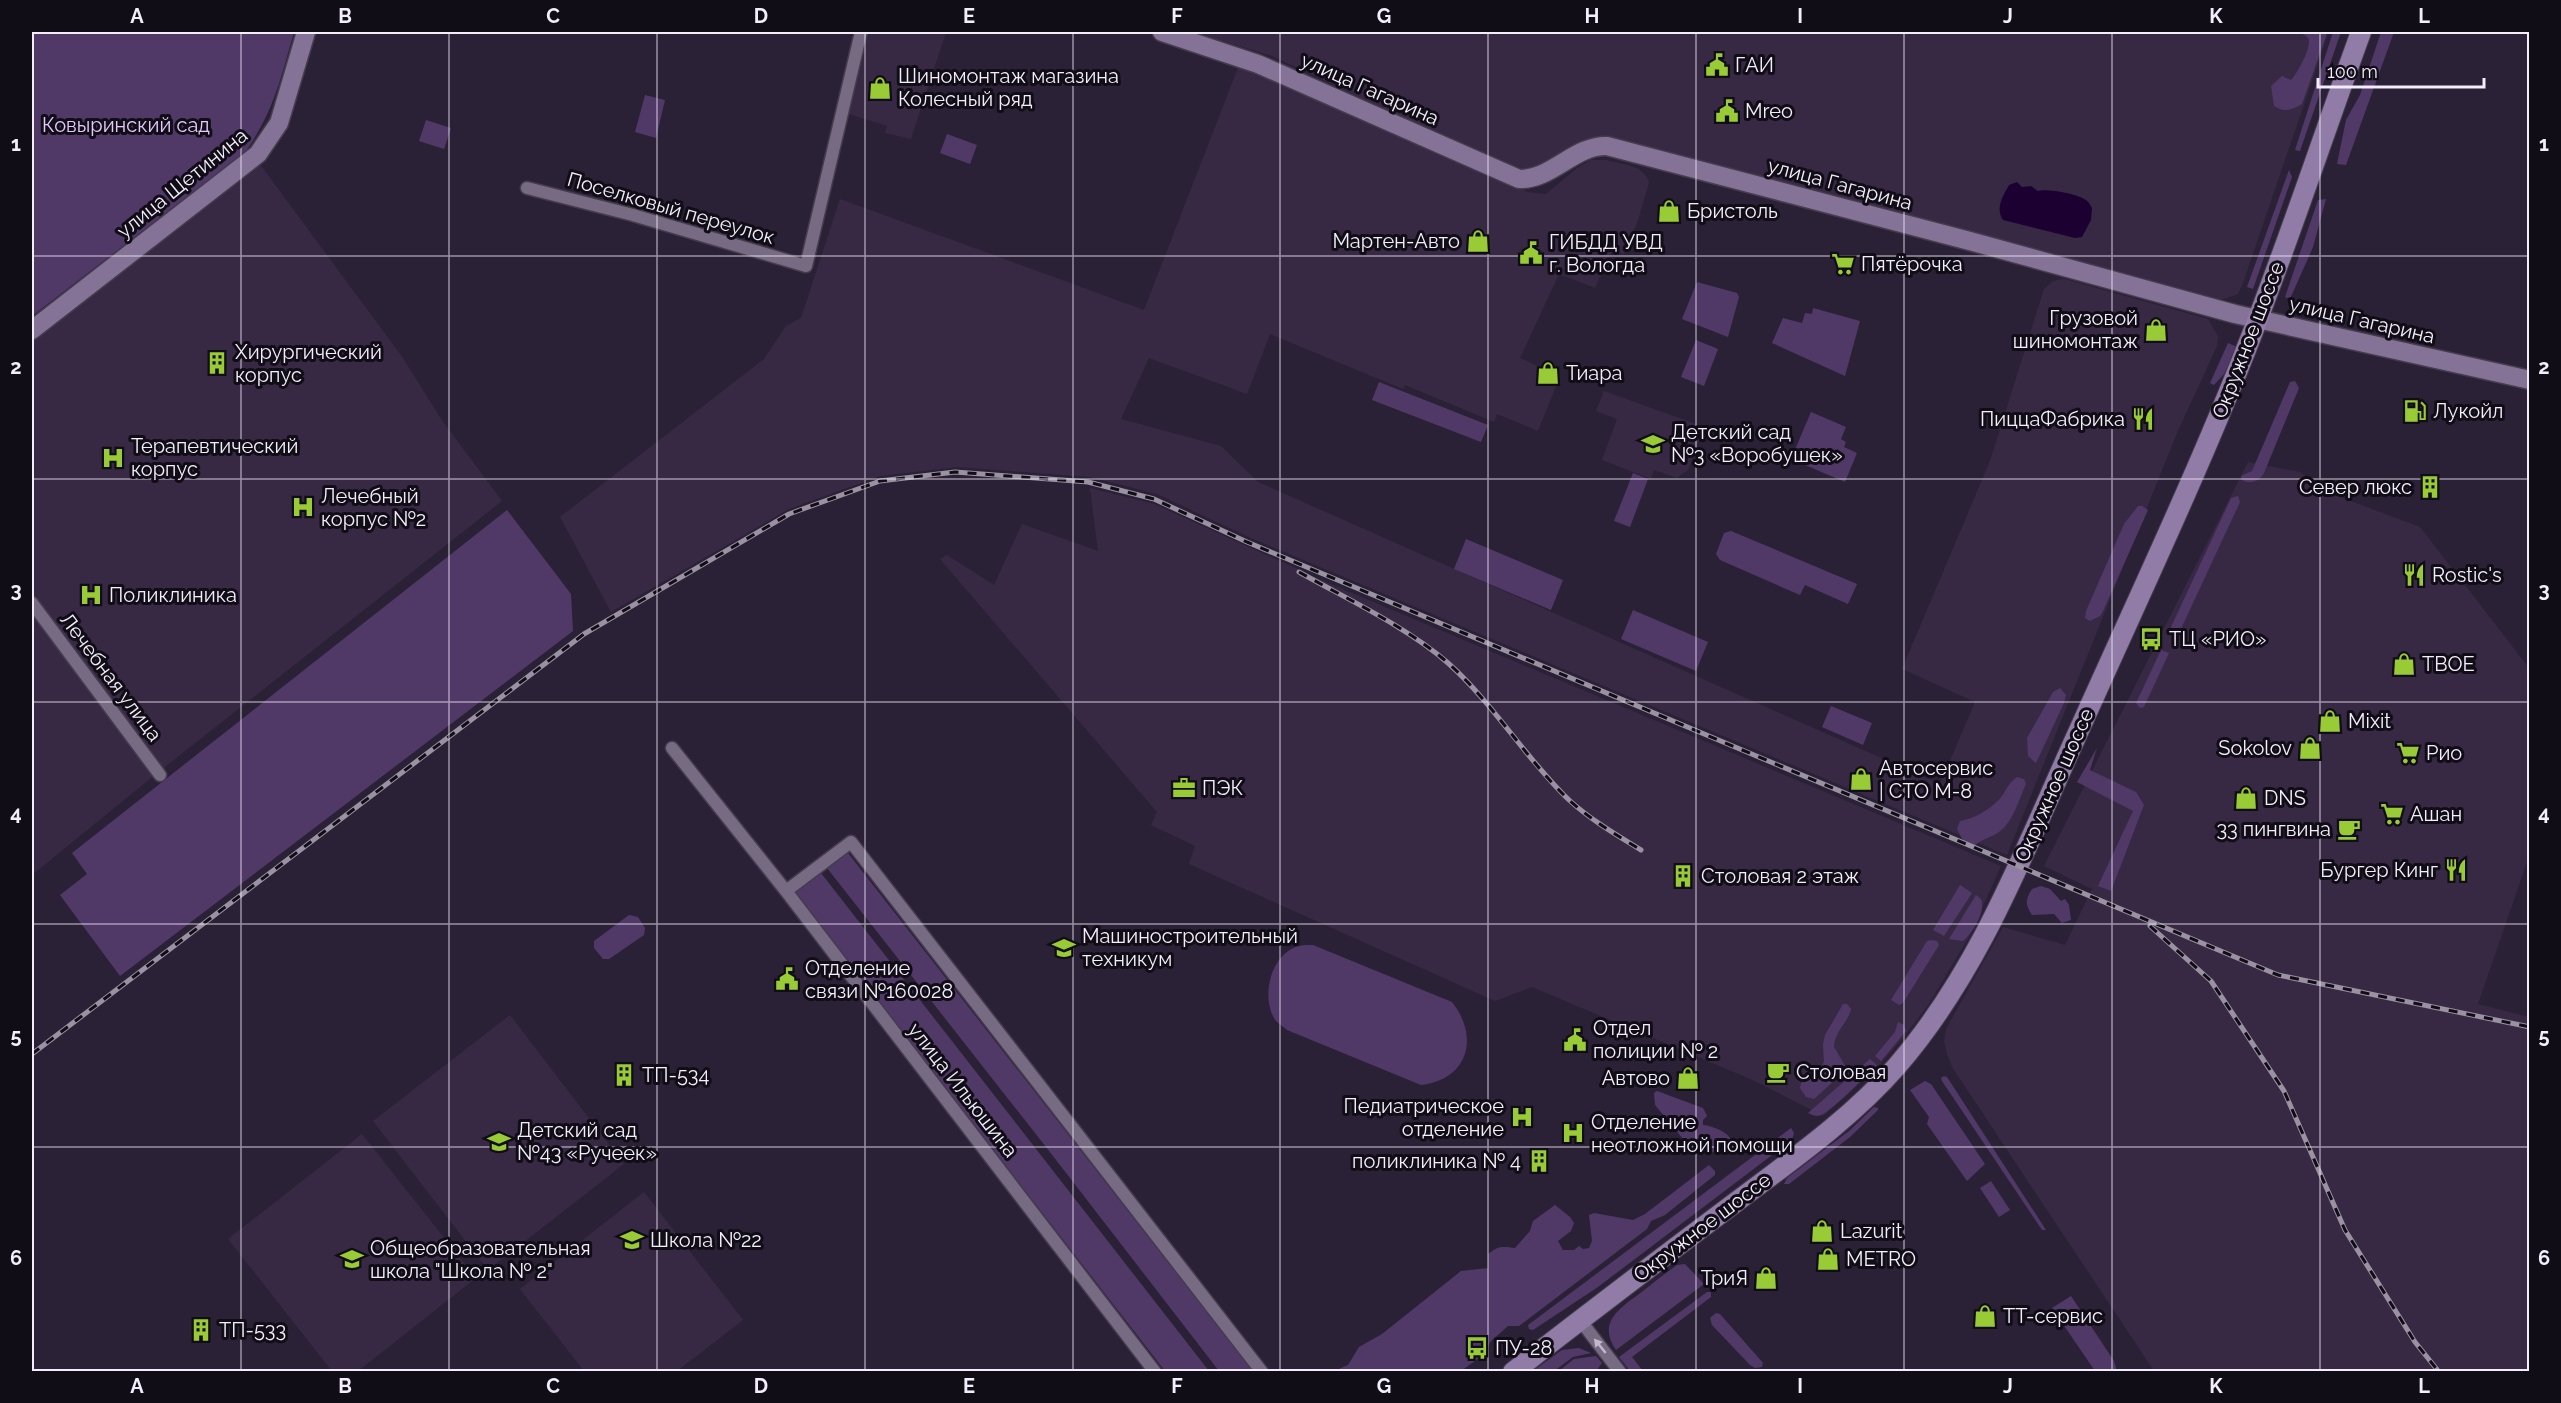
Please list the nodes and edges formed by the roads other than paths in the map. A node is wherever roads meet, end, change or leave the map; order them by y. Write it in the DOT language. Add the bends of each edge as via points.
graph roads {
  1 [pos="306,32"];
  2 [pos="861,32"];
  3 [pos="1162,32"];
  4 [pos="2361,32"];
  5 [pos="526,188"];
  6 [pos="2257,320"];
  7 [pos="32,330"];
  8 [pos="2529,380"];
  9 [pos="32,603"];
  10 [pos="672,748"];
  11 [pos="160,775"];
  12 [pos="786,891"];
  13 [pos="1580,1320"];
  14 [pos="1155,1371"];
  15 [pos="1262,1371"];
  16 [pos="1513,1371"];
  17 [pos="1620,1371"];
  1 -- 7 [label="street, улица Щетинина" via="279,123 258,154"];
  2 -- 5 [label="street, Поселковый переулок" via="806,266"];
  3 -- 6 [label="street, улица Гагарина" via="1258,64 1519,179 1535,177 1584,150 1608,146"];
  4 -- 6 [label="main road, Окружное шоссе"];
  6 -- 8 [label="street, улица Гагарина"];
  6 -- 13 [label="main road, Окружное шоссе" via="2198,466 2017,867 1977,950 1938,1014 1891,1072 1847,1114"];
  9 -- 11 [label="street, Лечебная улица"];
  10 -- 12 [label="street, улица Ильюшина"];
  12 -- 14 [label="street, улица Ильюшина"];
  12 -- 15 [label="street" via="851,842"];
  13 -- 16 [label="main road, Окружное шоссе"];
  17 -- 13 [label="street, one-way"];
}
